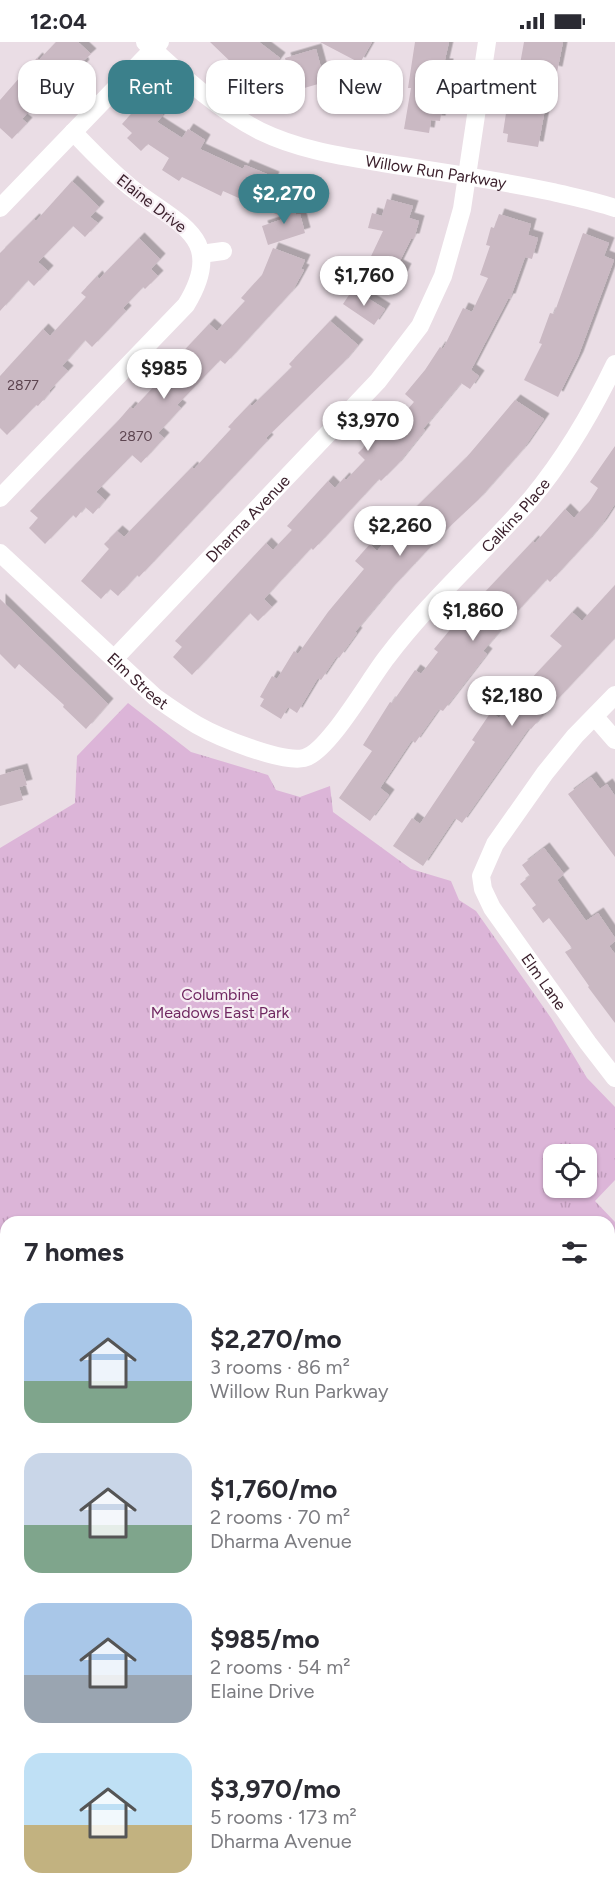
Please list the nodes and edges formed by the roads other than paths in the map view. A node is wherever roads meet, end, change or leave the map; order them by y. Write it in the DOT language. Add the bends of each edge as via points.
graph roads {
  1 [pos="487,42"];
  2 [pos="152,44"];
  3 [pos="73,132"];
  4 [pos="467,176"];
  5 [pos="0,208"];
  6 [pos="615,208"];
  7 [pos="223,250"];
  8 [pos="201,254"];
  9 [pos="615,364"];
  10 [pos="0,498"];
  11 [pos="0,553"];
  12 [pos="114,658"];
  13 [pos="615,695"];
  14 [pos="595,717"];
  15 [pos="615,740"];
  16 [pos="304,767"];
  17 [pos="615,1078"];
  1 -- 4 [label="street, Dharma Avenue"];
  2 -- 3 [label="street"];
  2 -- 4 [label="street, Willow Run Parkway" via="180,75 233,115 271,135 327,154"];
  3 -- 5 [label="street"];
  3 -- 8 [label="street, Elaine Drive" via="122,180 194,236"];
  4 -- 6 [label="street, Willow Run Parkway" via="509,182"];
  4 -- 12 [label="street, Dharma Avenue" via="443,276 420,326 378,381"];
  7 -- 8 [label="street"];
  8 -- 10 [label="street" via="200,277 186,304"];
  9 -- 16 [label="street, Calkins Place" via="580,431 537,491 404,634 327,742"];
  11 -- 12 [label="street, Elm Street"];
  12 -- 16 [label="street, Elm Street" via="155,697 198,726"];
  13 -- 14 [label="street"];
  14 -- 15 [label="street"];
  14 -- 17 [label="street, Elm Lane" via="545,773 495,844 481,879 492,908"];
}
